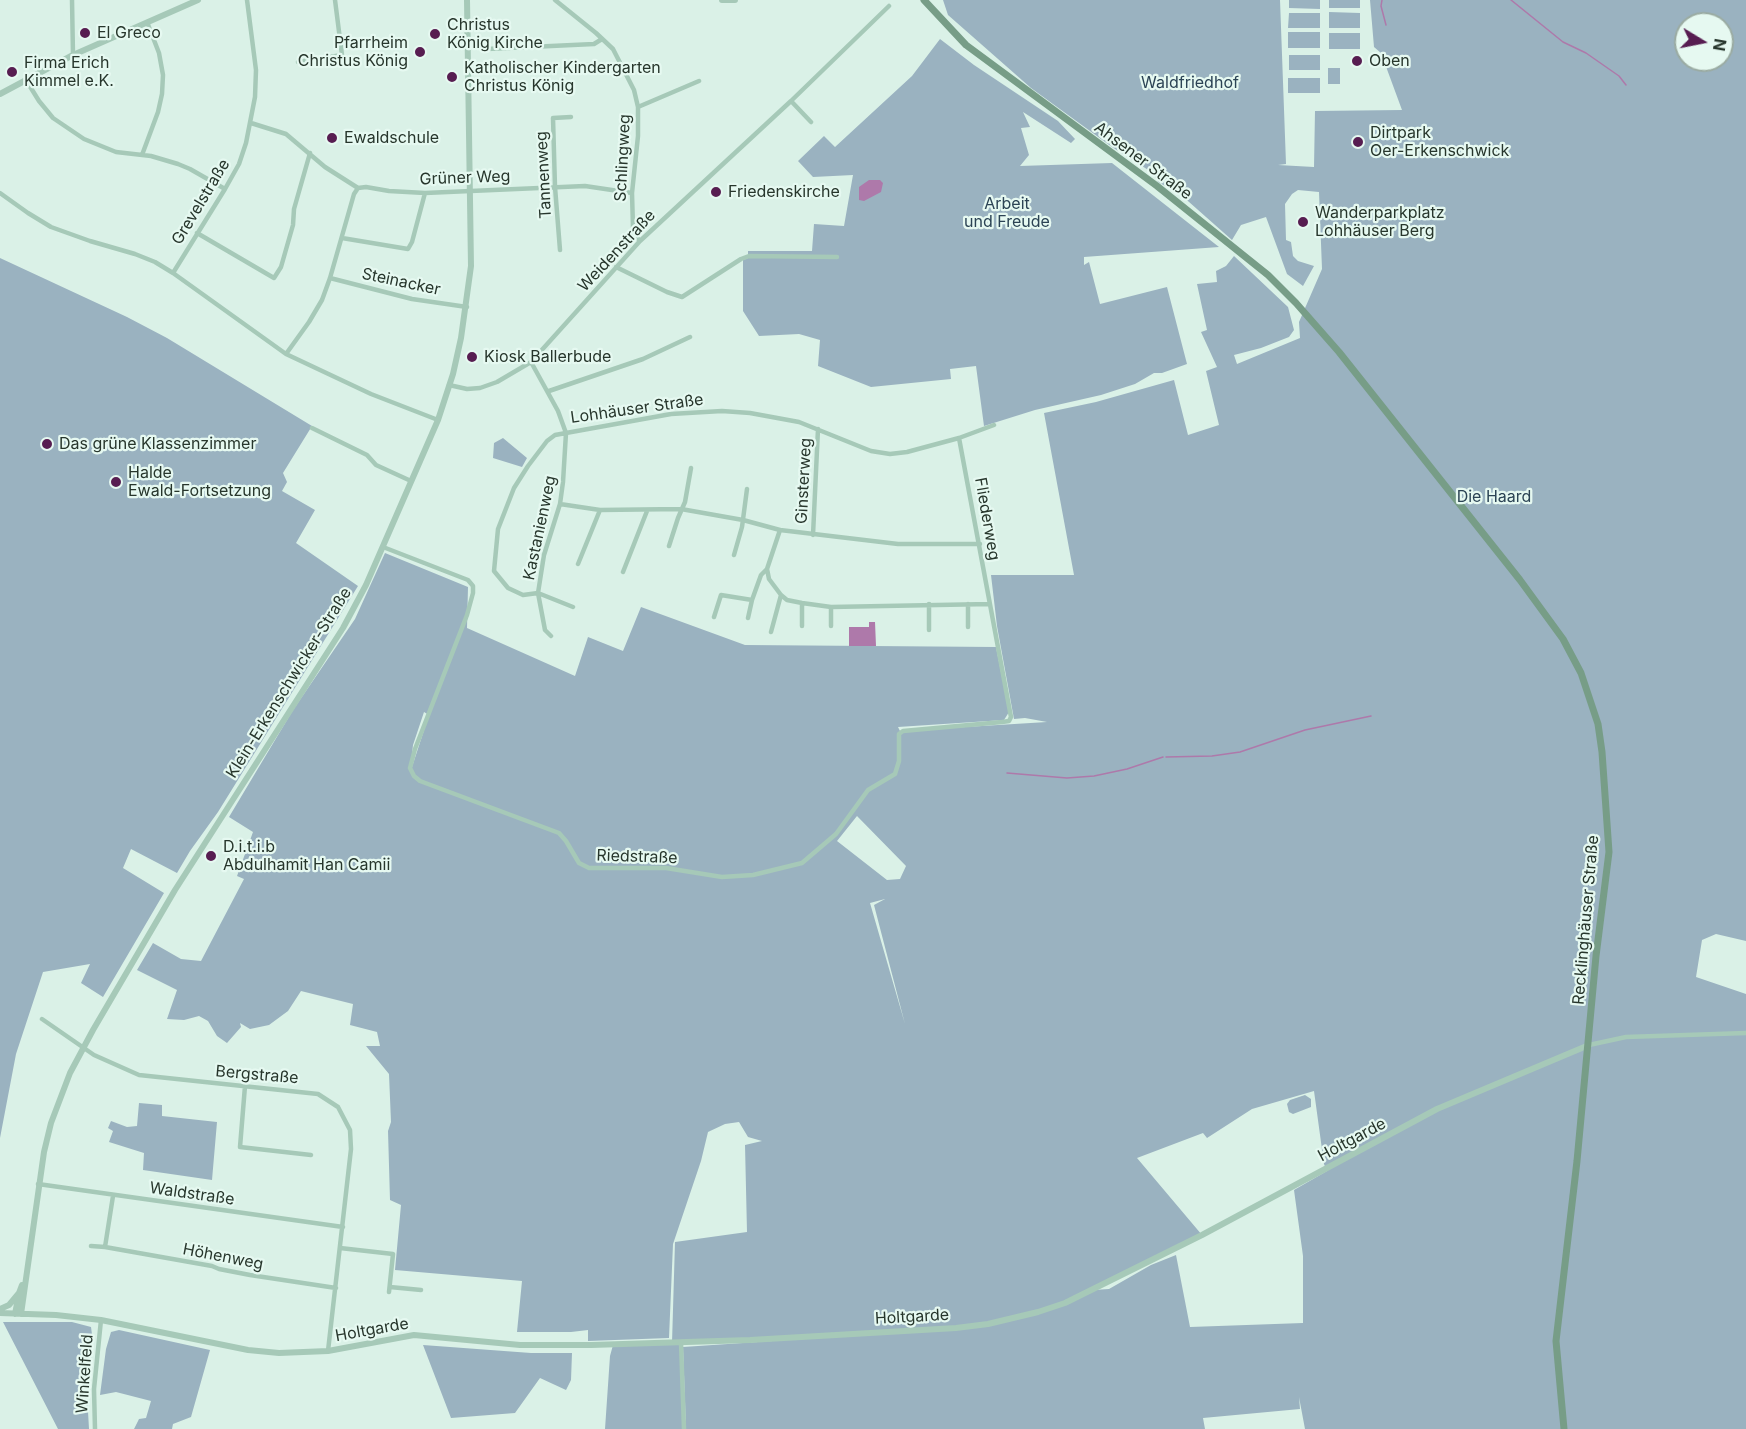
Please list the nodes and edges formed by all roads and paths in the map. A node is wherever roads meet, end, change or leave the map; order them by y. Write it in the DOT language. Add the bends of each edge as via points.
graph roads {
  1 [pos="72,0"];
  2 [pos="198,0"];
  3 [pos="247,0"];
  4 [pos="335,0"];
  5 [pos="467,0"];
  6 [pos="555,0"];
  7 [pos="725,0"];
  8 [pos="735,0"];
  9 [pos="924,0"];
  10 [pos="889,6"];
  11 [pos="147,22"];
  12 [pos="602,39"];
  13 [pos="487,49"];
  14 [pos="73,55"];
  15 [pos="298,62"];
  16 [pos="26,80"];
  17 [pos="699,81"];
  18 [pos="0,94"];
  19 [pos="791,101"];
  20 [pos="639,106"];
  21 [pos="571,117"];
  22 [pos="811,122"];
  23 [pos="251,123"];
  24 [pos="310,153"];
  25 [pos="142,155"];
  26 [pos="555,187"];
  27 [pos="358,188"];
  28 [pos="225,189"];
  29 [pos="471,190"];
  30 [pos="0,193"];
  31 [pos="425,193"];
  32 [pos="632,193"];
  33 [pos="197,233"];
  34 [pos="342,238"];
  35 [pos="640,241"];
  36 [pos="560,250"];
  37 [pos="837,257"];
  38 [pos="616,267"];
  39 [pos="173,273"];
  40 [pos="330,278"];
  41 [pos="467,307"];
  42 [pos="690,337"];
  43 [pos="1339,352"];
  44 [pos="286,354"];
  45 [pos="531,362"];
  46 [pos="449,385"];
  47 [pos="549,392"];
  48 [pos="438,420"];
  49 [pos="994,425"];
  50 [pos="312,428"];
  51 [pos="818,429"];
  52 [pos="566,433"];
  53 [pos="960,438"];
  54 [pos="691,468"];
  55 [pos="411,481"];
  56 [pos="747,489"];
  57 [pos="560,504"];
  58 [pos="681,509"];
  59 [pos="600,510"];
  60 [pos="647,511"];
  61 [pos="743,520"];
  62 [pos="780,530"];
  63 [pos="813,535"];
  64 [pos="980,544"];
  65 [pos="669,546"];
  66 [pos="383,547"];
  67 [pos="734,555"];
  68 [pos="578,564"];
  69 [pos="767,569"];
  70 [pos="623,572"];
  71 [pos="538,593"];
  72 [pos="781,595"];
  73 [pos="752,600"];
  74 [pos="801,603"];
  75 [pos="929,604"];
  76 [pos="968,604"];
  77 [pos="990,604"];
  78 [pos="573,607"];
  79 [pos="831,607"];
  80 [pos="714,617"];
  81 [pos="748,618"];
  82 [pos="802,626"];
  83 [pos="831,626"];
  84 [pos="968,627"];
  85 [pos="929,630"];
  86 [pos="771,632"];
  87 [pos="551,636"];
  88 [pos="1002,722"];
  89 [pos="42,1019"];
  90 [pos="1746,1033"];
  91 [pos="1588,1045"];
  92 [pos="83,1048"];
  93 [pos="245,1086"];
  94 [pos="311,1155"];
  95 [pos="38,1184"];
  96 [pos="113,1196"];
  97 [pos="343,1227"];
  98 [pos="91,1246"];
  99 [pos="105,1247"];
  100 [pos="340,1248"];
  101 [pos="25,1276"];
  102 [pos="336,1288"];
  103 [pos="421,1290"];
  104 [pos="19,1293"];
  105 [pos="0,1309"];
  106 [pos="0,1313"];
  107 [pos="18,1314"];
  108 [pos="101,1320"];
  109 [pos="681,1343"];
  110 [pos="328,1351"];
  111 [pos="95,1429"];
  112 [pos="684,1429"];
  113 [pos="1564,1429"];
  1 -- 14 [label="street"];
  2 -- 11 [label="street"];
  3 -- 23 [label="street, Grevelstraße" via="256,70"];
  4 -- 15 [label="street" via="342,55"];
  5 -- 29 [label="street, Klein-Erkenschwicker-Straße"];
  6 -- 12 [label="street, Schlingweg"];
  7 -- 8 [label="street"];
  9 -- 43 [label="main road, Ahsener Straße" via="966,45 1157,186 1268,275"];
  10 -- 19 [label="street, Weidenstraße"];
  11 -- 14 [label="street"];
  11 -- 25 [label="street" via="159,53 163,84 158,112"];
  12 -- 13 [label="street" via="594,44"];
  12 -- 20 [label="street, Schlingweg" via="613,49"];
  14 -- 16 [label="street"];
  16 -- 18 [label="street"];
  16 -- 25 [label="street" via="53,118 70,130 100,147"];
  17 -- 20 [label="street"];
  19 -- 22 [label="street"];
  19 -- 35 [label="street, Weidenstraße"];
  20 -- 32 [label="street, Schlingweg"];
  21 -- 26 [label="street, Tannenweg" via="553,118"];
  23 -- 24 [label="street, Grüner Weg" via="286,134"];
  23 -- 28 [label="street, Grevelstraße" via="239,164"];
  24 -- 27 [label="street, Grüner Weg"];
  24 -- 33 [label="street" via="281,267 274,278"];
  25 -- 28 [label="street" via="190,169"];
  26 -- 29 [label="street, Grüner Weg"];
  26 -- 32 [label="street, Grüner Weg" via="585,186"];
  26 -- 36 [label="street, Tannenweg"];
  27 -- 31 [label="street, Grüner Weg"];
  27 -- 34 [label="street"];
  28 -- 33 [label="street, Grevelstraße"];
  29 -- 31 [label="street, Grüner Weg"];
  29 -- 41 [label="street, Klein-Erkenschwicker-Straße"];
  30 -- 39 [label="street" via="51,227 135,254"];
  31 -- 34 [label="street" via="408,249"];
  32 -- 35 [label="street, Schlingweg" via="633,228"];
  33 -- 39 [label="street, Grevelstraße"];
  34 -- 40 [label="street"];
  35 -- 38 [label="street, Weidenstraße"];
  37 -- 38 [label="street" via="749,255 682,297"];
  38 -- 45 [label="street, Weidenstraße"];
  39 -- 44 [label="street"];
  40 -- 41 [label="street, Steinacker" via="412,299"];
  40 -- 44 [label="street" via="322,300"];
  41 -- 46 [label="street, Klein-Erkenschwicker-Straße"];
  42 -- 47 [label="street"];
  43 -- 91 [label="main road, Recklinghäuser Straße" via="1520,580 1563,639 1588,692 1604,763 1609,852"];
  44 -- 48 [label="street" via="370,394"];
  45 -- 46 [label="street, Weidenstraße" via="480,388"];
  45 -- 47 [label="street, Lohhäuser Straße"];
  46 -- 48 [label="street, Klein-Erkenschwicker-Straße"];
  47 -- 52 [label="street, Lohhäuser Straße"];
  48 -- 55 [label="street, Klein-Erkenschwicker-Straße"];
  49 -- 53 [label="street, Lohhäuser Straße"];
  50 -- 55 [label="street"];
  51 -- 52 [label="street, Lohhäuser Straße" via="778,417 712,411 671,414"];
  51 -- 53 [label="street, Lohhäuser Straße" via="871,451 890,454"];
  51 -- 63 [label="street, Ginsterweg"];
  52 -- 57 [label="street, Kastanienweg"];
  52 -- 71 [label="street, Kastanienweg" via="547,441 528,466 514,488 498,529 494,571 508,588 523,595"];
  53 -- 64 [label="street, Fliederweg"];
  54 -- 58 [label="street" via="686,502"];
  55 -- 66 [label="street, Klein-Erkenschwicker-Straße"];
  56 -- 61 [label="street"];
  57 -- 59 [label="street"];
  57 -- 71 [label="street, Kastanienweg" via="544,555"];
  58 -- 60 [label="street"];
  58 -- 61 [label="street"];
  58 -- 65 [label="street"];
  59 -- 60 [label="street"];
  59 -- 68 [label="street"];
  60 -- 70 [label="street"];
  61 -- 62 [label="street"];
  61 -- 67 [label="street"];
  62 -- 63 [label="street"];
  62 -- 69 [label="street"];
  63 -- 64 [label="street" via="898,544"];
  64 -- 77 [label="street, Fliederweg"];
  66 -- 88 [label="street, Riedstraße" via="468,580 473,586 467,615 415,749 411,773 420,781 559,833 579,863 589,868 666,868 722,878 802,863 836,834 868,790 895,774 899,734 903,730"];
  66 -- 92 [label="street, Klein-Erkenschwicker-Straße" via="343,628 208,836"];
  69 -- 72 [label="street"];
  69 -- 73 [label="street"];
  71 -- 78 [label="street, Kastanienweg"];
  71 -- 87 [label="street, Kastanienweg" via="545,630"];
  72 -- 74 [label="street"];
  72 -- 86 [label="street"];
  73 -- 80 [label="street" via="721,595"];
  73 -- 81 [label="street"];
  74 -- 79 [label="street"];
  74 -- 82 [label="street"];
  75 -- 76 [label="street"];
  75 -- 79 [label="street"];
  75 -- 85 [label="street"];
  76 -- 77 [label="street"];
  76 -- 84 [label="street"];
  77 -- 88 [label="street, Fliederweg" via="1011,712 1009,721"];
  79 -- 83 [label="street"];
  89 -- 92 [label="street, Bergstraße"];
  90 -- 91 [label="street, Holtgarde" via="1626,1037"];
  91 -- 109 [label="street, Holtgarde" via="1437,1109 1202,1235 1074,1299 1038,1312 956,1328"];
  91 -- 113 [label="main road, Recklinghäuser Straße" via="1557,1341"];
  92 -- 93 [label="street, Bergstraße" via="140,1075"];
  92 -- 95 [label="street, Klein-Erkenschwicker-Straße" via="54,1115"];
  93 -- 94 [label="street" via="240,1147"];
  93 -- 97 [label="street, Bergstraße" via="318,1094 343,1113 350,1130 351,1149"];
  95 -- 96 [label="street, Waldstraße"];
  95 -- 101 [label="street, Klein-Erkenschwicker-Straße"];
  96 -- 97 [label="street, Waldstraße"];
  96 -- 99 [label="street"];
  97 -- 100 [label="street, Bergstraße"];
  98 -- 99 [label="street, Höhenweg"];
  99 -- 102 [label="street, Höhenweg"];
  100 -- 102 [label="street, Bergstraße"];
  100 -- 103 [label="street" via="393,1254 389,1290"];
  101 -- 104 [label="street, Klein-Erkenschwicker-Straße"];
  101 -- 107 [label="street, Klein-Erkenschwicker-Straße"];
  102 -- 110 [label="street, Bergstraße"];
  104 -- 105 [label="street"];
  104 -- 107 [label="street, Klein-Erkenschwicker-Straße"];
  106 -- 107 [label="street, Holtgarde"];
  107 -- 108 [label="street, Holtgarde"];
  108 -- 110 [label="street, Holtgarde" via="248,1350"];
  108 -- 111 [label="street, Winkelfeld" via="94,1389"];
  109 -- 110 [label="street, Holtgarde" via="520,1345 414,1335"];
  109 -- 112 [label="street"];
}
